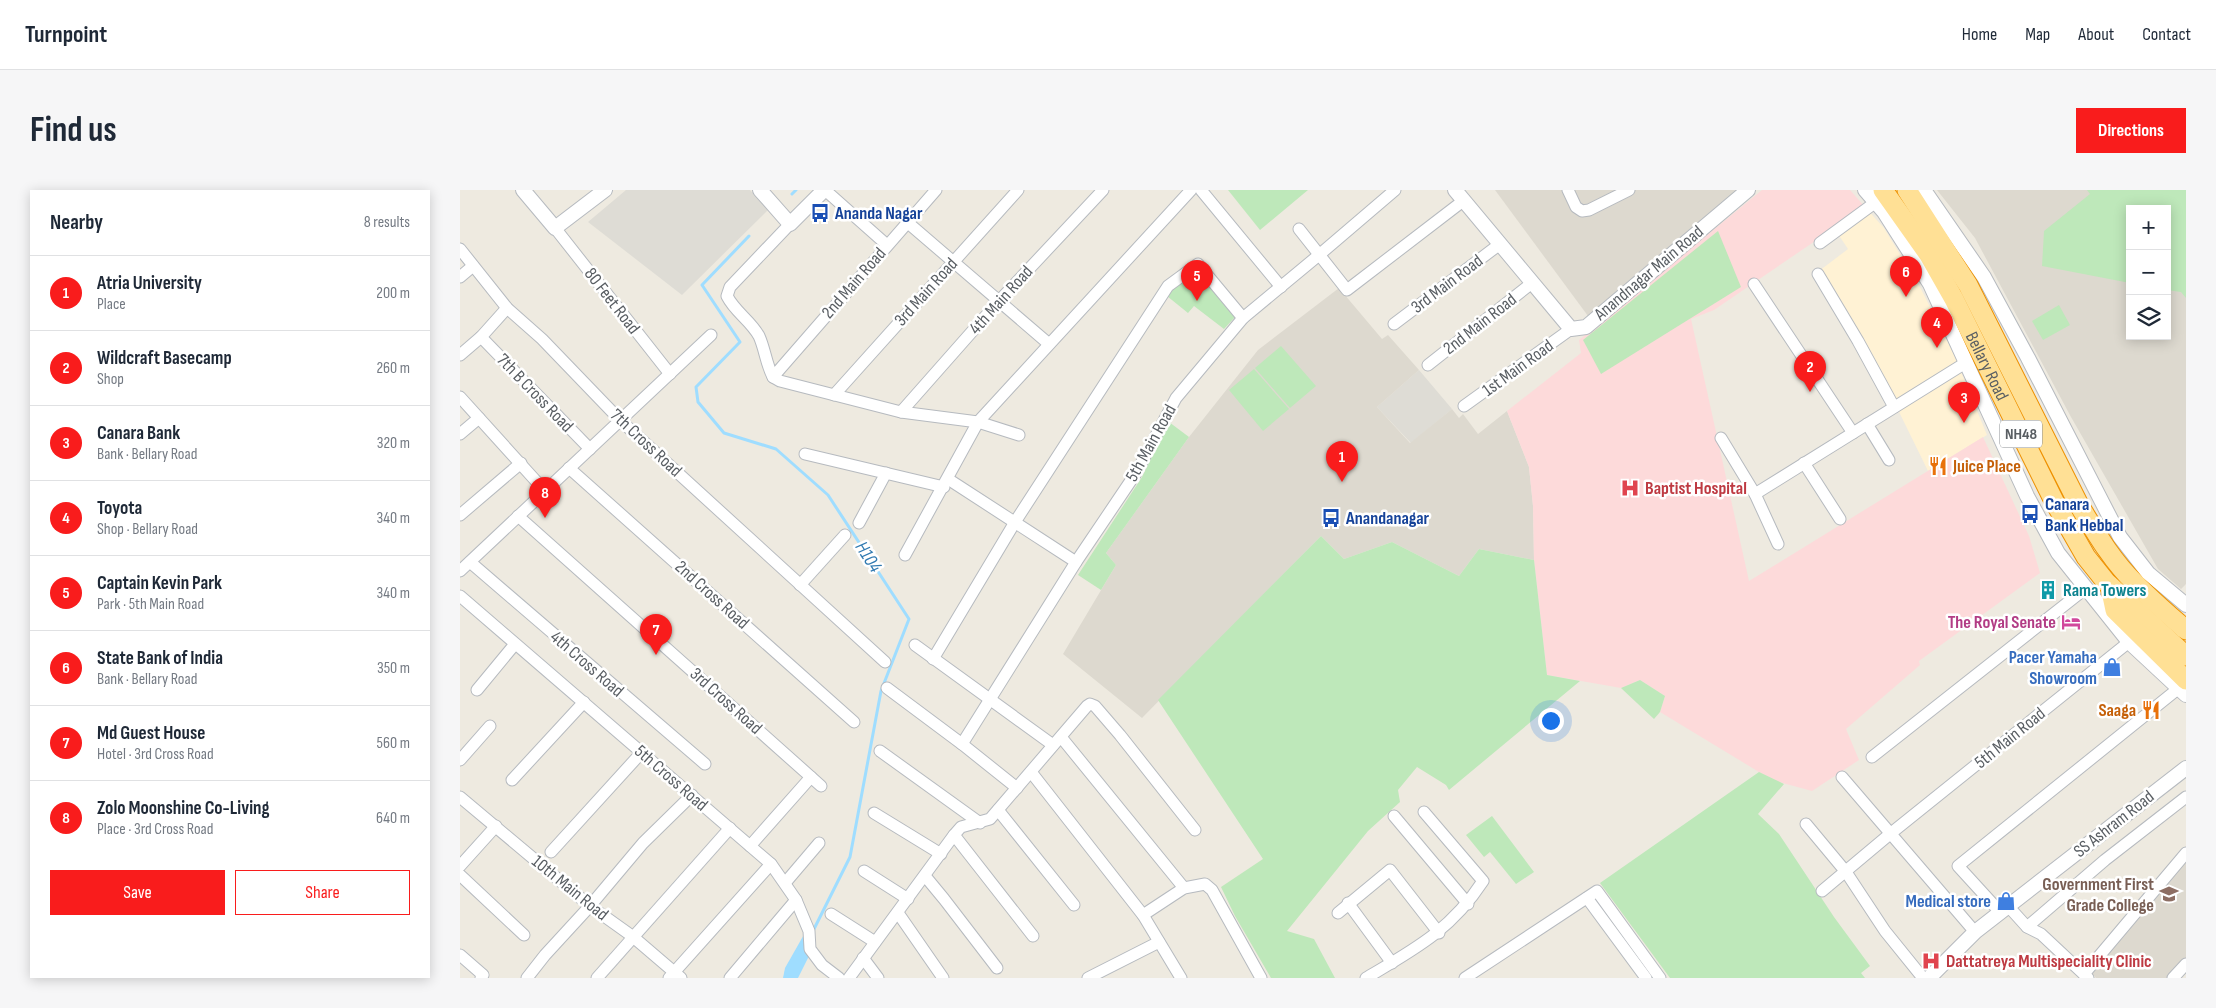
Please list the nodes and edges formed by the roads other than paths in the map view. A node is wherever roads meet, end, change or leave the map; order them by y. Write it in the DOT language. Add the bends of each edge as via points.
graph roads {
  1 [pos="523,190"];
  2 [pos="605,190"];
  3 [pos="760,190"];
  4 [pos="824,190"];
  5 [pos="936,190"];
  6 [pos="1018,190"];
  7 [pos="1103,190"];
  8 [pos="1191,190"];
  9 [pos="1200,190"];
  10 [pos="1395,190"];
  11 [pos="1568,190"];
  12 [pos="1629,190"];
  13 [pos="1748,190"];
  14 [pos="1865,190"];
  15 [pos="1907,190"];
  16 [pos="1924,190"];
  17 [pos="1459,195"];
  18 [pos="1879,196"];
  19 [pos="907,222"];
  20 [pos="790,224"];
  21 [pos="555,228"];
  22 [pos="1298,229"];
  23 [pos="1820,243"];
  24 [pos="886,244"];
  25 [pos="1500,244"];
  26 [pos="460,249"];
  27 [pos="1320,256"];
  28 [pos="954,261"];
  29 [pos="473,266"];
  30 [pos="1818,274"];
  31 [pos="460,277"];
  32 [pos="1532,283"];
  33 [pos="1754,284"];
  34 [pos="1281,287"];
  35 [pos="999,301"];
  36 [pos="507,308"];
  37 [pos="1243,318"];
  38 [pos="1394,324"];
  39 [pos="1571,329"];
  40 [pos="711,335"];
  41 [pos="480,337"];
  42 [pos="1049,344"];
  43 [pos="460,355"];
  44 [pos="1967,362"];
  45 [pos="1428,365"];
  46 [pos="670,374"];
  47 [pos="773,377"];
  48 [pos="834,395"];
  49 [pos="460,397"];
  50 [pos="1464,406"];
  51 [pos="1894,407"];
  52 [pos="901,412"];
  53 [pos="479,418"];
  54 [pos="621,420"];
  55 [pos="978,422"];
  56 [pos="1867,424"];
  57 [pos="1853,433"];
  58 [pos="460,434"];
  59 [pos="1019,435"];
  60 [pos="1721,438"];
  61 [pos="590,449"];
  62 [pos="805,454"];
  63 [pos="1890,460"];
  64 [pos="1804,463"];
  65 [pos="521,464"];
  66 [pos="569,468"];
  67 [pos="886,473"];
  68 [pos="946,483"];
  69 [pos="546,490"];
  70 [pos="1755,494"];
  71 [pos="460,515"];
  72 [pos="518,516"];
  73 [pos="1840,519"];
  74 [pos="1015,522"];
  75 [pos="859,523"];
  76 [pos="845,535"];
  77 [pos="1778,544"];
  78 [pos="905,555"];
  79 [pos="470,562"];
  80 [pos="1076,562"];
  81 [pos="460,571"];
  82 [pos="800,585"];
  83 [pos="2110,586"];
  84 [pos="2085,589"];
  85 [pos="460,596"];
  86 [pos="2186,605"];
  87 [pos="2186,630"];
  88 [pos="2129,642"];
  89 [pos="516,644"];
  90 [pos="915,646"];
  91 [pos="2186,656"];
  92 [pos="933,659"];
  93 [pos="885,662"];
  94 [pos="887,688"];
  95 [pos="2184,688"];
  96 [pos="476,690"];
  97 [pos="991,698"];
  98 [pos="584,702"];
  99 [pos="854,722"];
  100 [pos="490,726"];
  101 [pos="1057,741"];
  102 [pos="962,744"];
  103 [pos="642,752"];
  104 [pos="880,752"];
  105 [pos="1872,757"];
  106 [pos="460,760"];
  107 [pos="705,764"];
  108 [pos="2186,768"];
  109 [pos="1031,772"];
  110 [pos="811,777"];
  111 [pos="1842,777"];
  112 [pos="512,780"];
  113 [pos="820,786"];
  114 [pos="1017,788"];
  115 [pos="692,795"];
  116 [pos="460,797"];
  117 [pos="2186,797"];
  118 [pos="998,810"];
  119 [pos="1424,812"];
  120 [pos="874,813"];
  121 [pos="1394,816"];
  122 [pos="980,823"];
  123 [pos="1806,824"];
  124 [pos="496,826"];
  125 [pos="730,828"];
  126 [pos="1196,830"];
  127 [pos="1890,834"];
  128 [pos="954,835"];
  129 [pos="819,843"];
  130 [pos="750,846"];
  131 [pos="551,852"];
  132 [pos="2186,853"];
  133 [pos="941,854"];
  134 [pos="771,864"];
  135 [pos="460,866"];
  136 [pos="864,871"];
  137 [pos="1846,872"];
  138 [pos="460,875"];
  139 [pos="925,876"];
  140 [pos="785,883"];
  141 [pos="1184,888"];
  142 [pos="1822,891"];
  143 [pos="1592,895"];
  144 [pos="908,899"];
  145 [pos="796,900"];
  146 [pos="1348,903"];
  147 [pos="1468,904"];
  148 [pos="1074,905"];
  149 [pos="590,906"];
  150 [pos="2004,909"];
  151 [pos="898,913"];
  152 [pos="1338,913"];
  153 [pos="831,914"];
  154 [pos="1143,915"];
  155 [pos="2027,927"];
  156 [pos="1975,932"];
  157 [pos="1439,933"];
  158 [pos="524,935"];
  159 [pos="632,936"];
  160 [pos="1033,936"];
  161 [pos="875,942"];
  162 [pos="1159,942"];
  163 [pos="460,955"];
  164 [pos="863,958"];
  165 [pos="1392,963"];
  166 [pos="2186,964"];
  167 [pos="997,968"];
  168 [pos="675,976"];
  169 [pos="2086,976"];
  170 [pos="481,978"];
  171 [pos="527,978"];
  172 [pos="597,978"];
  173 [pos="730,978"];
  174 [pos="839,978"];
  175 [pos="849,978"];
  176 [pos="878,978"];
  177 [pos="943,978"];
  178 [pos="1088,978"];
  179 [pos="1181,978"];
  180 [pos="1261,978"];
  181 [pos="1366,978"];
  182 [pos="1465,978"];
  183 [pos="1646,978"];
  184 [pos="1660,978"];
  185 [pos="1924,978"];
  186 [pos="1929,978"];
  187 [pos="2173,978"];
  1 -- 21 [label="street"];
  2 -- 21 [label="street"];
  3 -- 20 [label="street"];
  4 -- 20 [label="street"];
  4 -- 24 [label="street"];
  5 -- 19 [label="street, 2nd Main Road"];
  6 -- 28 [label="street, 3rd Main Road"];
  7 -- 35 [label="street, 4th Main Road"];
  8 -- 42 [label="street"];
  9 -- 34 [label="street"];
  10 -- 27 [label="street, 5th Main Road"];
  11 -- 12 [label="street" via="1576,207 1582,211"];
  13 -- 39 [label="street, Anandnagar Main Road" via="1586,327"];
  14 -- 18 [label="street"];
  15 -- 87 [label="highway, Bellary Road / NH48" via="1968,286 2094,531 2135,583"];
  16 -- 86 [label="street" via="1984,277 2120,537 2148,573"];
  17 -- 25 [label="street"];
  17 -- 27 [label="street" via="1347,290"];
  18 -- 23 [label="street"];
  18 -- 44 [label="street" via="1930,284"];
  18 -- 83 [label="highway, Bellary Road / NH48" via="1930,255 2069,531"];
  19 -- 24 [label="street, 2nd Main Road"];
  19 -- 28 [label="street"];
  20 -- 47 [label="street" via="730,286 726,296 759,337"];
  21 -- 46 [label="street, 80 Feet Road"];
  22 -- 27 [label="street"];
  24 -- 47 [label="street, 2nd Main Road"];
  25 -- 32 [label="street"];
  25 -- 38 [label="street, 3rd Main Road"];
  26 -- 29 [label="street, 7th Cross Road"];
  27 -- 34 [label="street, 5th Main Road"];
  28 -- 35 [label="street"];
  28 -- 48 [label="street, 3rd Main Road"];
  29 -- 31 [label="street"];
  29 -- 36 [label="street, 7th Cross Road"];
  30 -- 51 [label="street"];
  32 -- 39 [label="street"];
  32 -- 45 [label="street, 2nd Main Road"];
  33 -- 57 [label="street"];
  34 -- 37 [label="street, 5th Main Road"];
  35 -- 42 [label="street"];
  35 -- 52 [label="street, 4th Main Road"];
  36 -- 41 [label="street"];
  36 -- 54 [label="street, 7th Cross Road"];
  37 -- 74 [label="street" via="1198,264 1168,286"];
  37 -- 80 [label="street, 5th Main Road" via="1176,398 1136,474"];
  39 -- 50 [label="street, 1st Main Road"];
  40 -- 46 [label="street"];
  41 -- 43 [label="street"];
  41 -- 61 [label="street, 7th B Cross Road"];
  42 -- 55 [label="street"];
  44 -- 51 [label="street"];
  44 -- 84 [label="street" via="2042,525"];
  46 -- 54 [label="street"];
  47 -- 48 [label="street"];
  48 -- 52 [label="street"];
  49 -- 53 [label="street"];
  51 -- 56 [label="street"];
  52 -- 55 [label="street"];
  53 -- 58 [label="street"];
  53 -- 65 [label="street"];
  54 -- 61 [label="street"];
  54 -- 82 [label="street, 7th Cross Road"];
  55 -- 59 [label="street"];
  55 -- 68 [label="street"];
  56 -- 57 [label="street"];
  56 -- 63 [label="street"];
  57 -- 64 [label="street"];
  60 -- 70 [label="street"];
  61 -- 66 [label="street"];
  62 -- 67 [label="street"];
  64 -- 70 [label="street"];
  64 -- 73 [label="street"];
  65 -- 69 [label="street"];
  65 -- 71 [label="street"];
  66 -- 69 [label="street"];
  66 -- 99 [label="street, 2nd Cross Road"];
  67 -- 68 [label="street"];
  67 -- 75 [label="street"];
  68 -- 74 [label="street"];
  68 -- 78 [label="street"];
  69 -- 72 [label="street"];
  70 -- 77 [label="street"];
  72 -- 79 [label="street"];
  72 -- 110 [label="street, 3rd Cross Road"];
  74 -- 80 [label="street"];
  74 -- 92 [label="street"];
  76 -- 82 [label="street"];
  79 -- 81 [label="street"];
  79 -- 107 [label="street, 4th Cross Road"];
  80 -- 97 [label="street, 5th Main Road"];
  82 -- 93 [label="street, 7th Cross Road"];
  83 -- 91 [label="highway, Bellary Road / NH48"];
  83 -- 95 [label="highway" via="2115,610"];
  84 -- 88 [label="street"];
  84 -- 105 [label="street"];
  85 -- 89 [label="street, 5th Cross Road"];
  88 -- 95 [label="street"];
  88 -- 127 [label="street, 5th Main Road"];
  89 -- 96 [label="street"];
  89 -- 98 [label="street, 5th Cross Road"];
  90 -- 92 [label="street"];
  92 -- 97 [label="street"];
  94 -- 102 [label="street"];
  95 -- 150 [label="street" via="1958,866"];
  97 -- 101 [label="street"];
  97 -- 102 [label="street, 5th Main Road"];
  98 -- 103 [label="street, 5th Cross Road"];
  98 -- 112 [label="street"];
  100 -- 106 [label="street"];
  101 -- 109 [label="street"];
  101 -- 126 [label="street" via="1086,706 1095,706"];
  101 -- 141 [label="street"];
  102 -- 114 [label="street"];
  103 -- 115 [label="street, 5th Cross Road"];
  103 -- 131 [label="street"];
  104 -- 122 [label="street"];
  108 -- 150 [label="street, SS Ashram Road"];
  109 -- 114 [label="street"];
  109 -- 154 [label="street"];
  110 -- 113 [label="street, 3rd Cross Road"];
  110 -- 130 [label="street"];
  111 -- 127 [label="street"];
  114 -- 118 [label="street"];
  115 -- 125 [label="street, 5th Cross Road"];
  115 -- 149 [label="street" via="643,843"];
  116 -- 124 [label="street, 10th Main Road"];
  117 -- 155 [label="street"];
  118 -- 122 [label="street" via="990,819"];
  118 -- 148 [label="street"];
  119 -- 147 [label="street" via="1483,881"];
  120 -- 133 [label="street"];
  121 -- 147 [label="street"];
  122 -- 128 [label="street" via="961,827"];
  123 -- 137 [label="street"];
  124 -- 135 [label="street"];
  124 -- 149 [label="street, 10th Main Road"];
  125 -- 130 [label="street, 5th Cross Road"];
  125 -- 159 [label="street"];
  127 -- 137 [label="street, 5th Main Road"];
  127 -- 156 [label="street"];
  128 -- 133 [label="street"];
  128 -- 160 [label="street"];
  129 -- 140 [label="street"];
  130 -- 134 [label="street, 5th Cross Road"];
  132 -- 169 [label="street"];
  133 -- 139 [label="street"];
  134 -- 140 [label="street, 5th Cross Road"];
  134 -- 168 [label="street"];
  136 -- 144 [label="street"];
  137 -- 142 [label="street, 5th Main Road"];
  137 -- 185 [label="street" via="1885,931"];
  138 -- 158 [label="street"];
  139 -- 144 [label="street"];
  139 -- 167 [label="street"];
  140 -- 145 [label="street, 5th Cross Road"];
  141 -- 154 [label="street"];
  141 -- 180 [label="street" via="1206,884 1212,890"];
  143 -- 182 [label="street"];
  143 -- 183 [label="street"];
  143 -- 184 [label="street"];
  144 -- 151 [label="street"];
  145 -- 173 [label="street"];
  145 -- 174 [label="street, 5th Cross Road" via="810,949 822,965"];
  146 -- 152 [label="street"];
  146 -- 157 [label="street" via="1390,870"];
  146 -- 165 [label="street"];
  147 -- 157 [label="street"];
  149 -- 159 [label="street, 10th Main Road"];
  149 -- 171 [label="street"];
  150 -- 155 [label="street"];
  150 -- 156 [label="street, SS Ashram Road"];
  151 -- 161 [label="street"];
  151 -- 177 [label="street"];
  153 -- 161 [label="street"];
  154 -- 162 [label="street"];
  155 -- 169 [label="street" via="2041,934"];
  156 -- 186 [label="street, SS Ashram Road"];
  157 -- 165 [label="street"];
  159 -- 168 [label="street, 10th Main Road"];
  159 -- 172 [label="street"];
  161 -- 164 [label="street"];
  162 -- 178 [label="street"];
  162 -- 179 [label="street"];
  163 -- 170 [label="street" via="483,975"];
  164 -- 175 [label="street"];
  164 -- 176 [label="street"];
  165 -- 181 [label="street"];
  166 -- 187 [label="street"];
}
